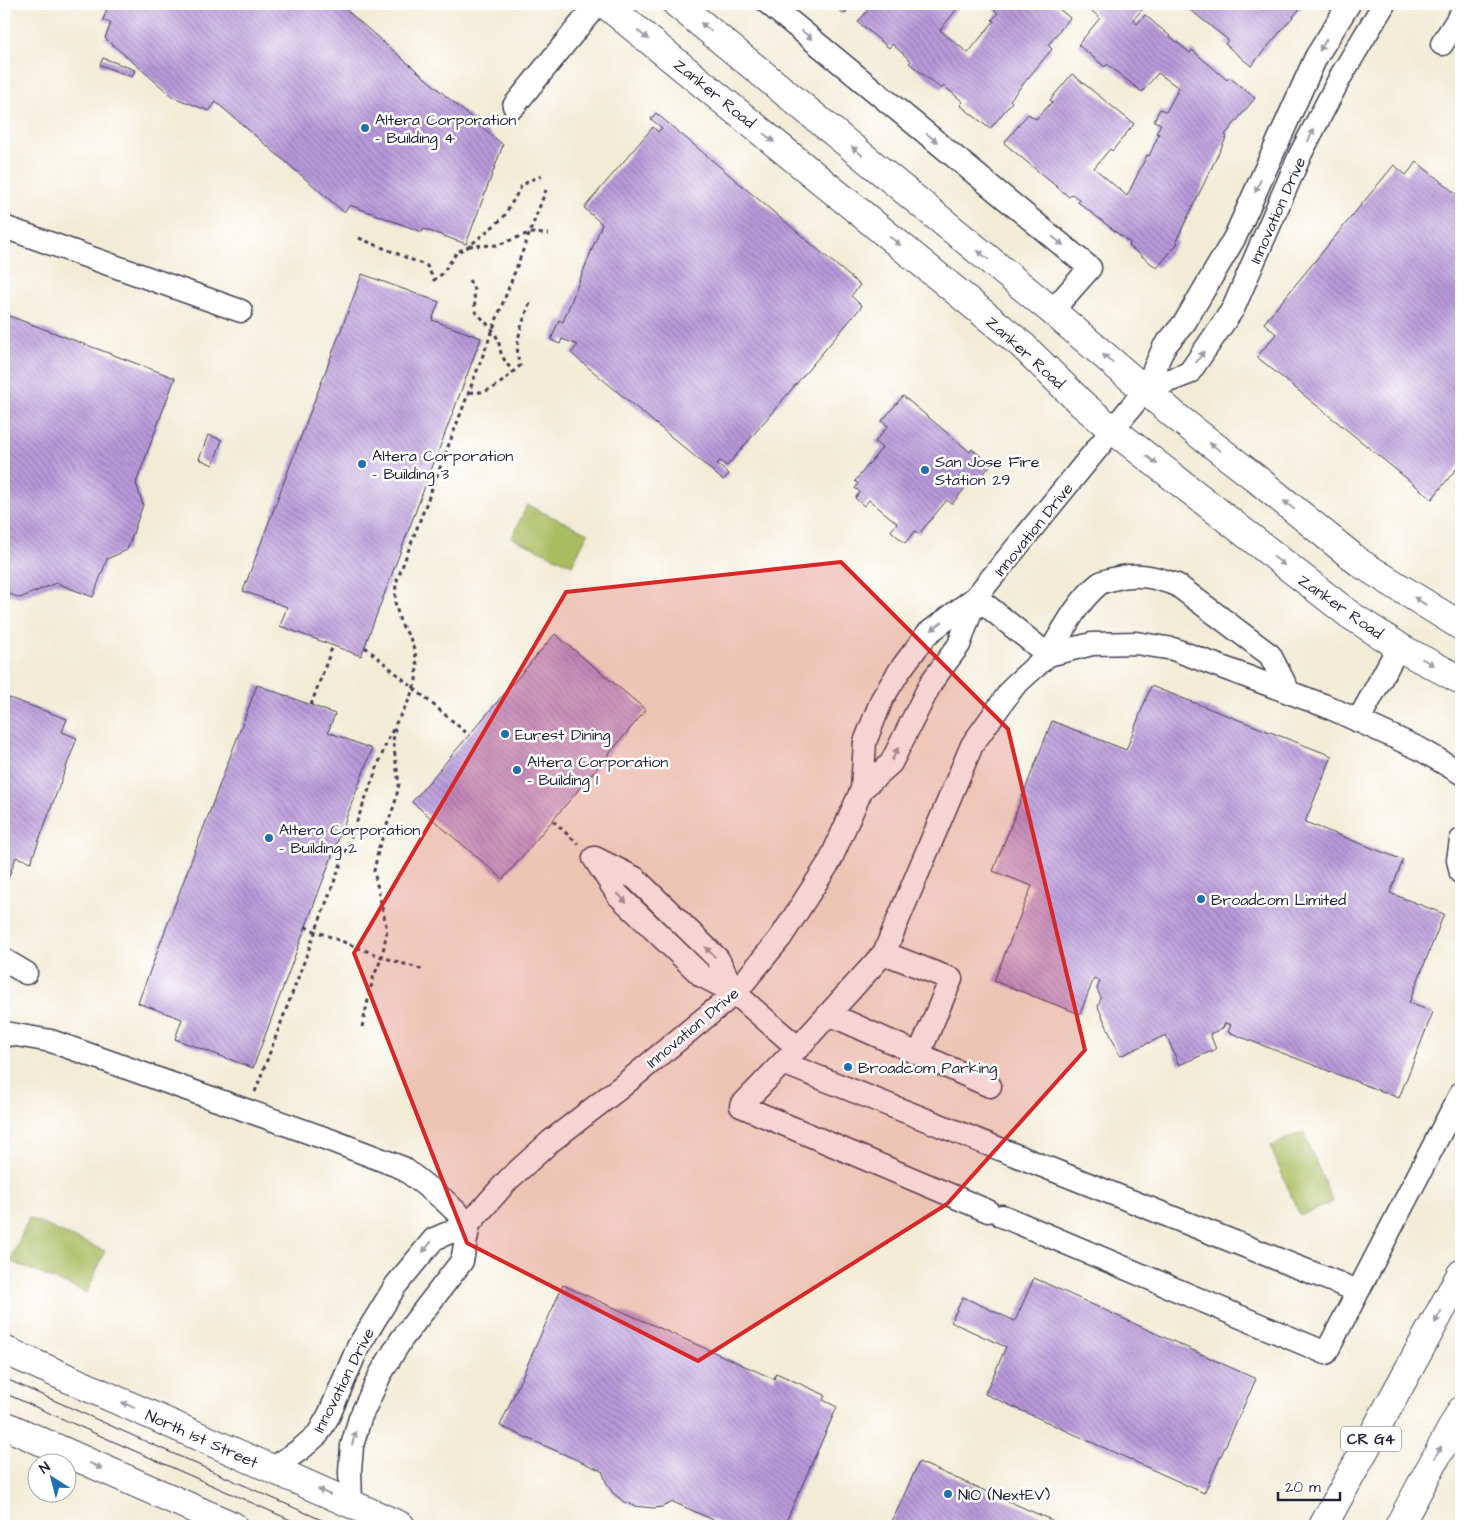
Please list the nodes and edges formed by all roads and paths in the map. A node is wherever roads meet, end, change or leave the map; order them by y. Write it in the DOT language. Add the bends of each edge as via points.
graph roads {
  1 [pos="596,4"];
  2 [pos="606,4"];
  3 [pos="677,4"];
  4 [pos="769,4"];
  5 [pos="1349,4"];
  6 [pos="1384,4"];
  7 [pos="1461,14"];
  8 [pos="1442,44"];
  9 [pos="514,106"];
  10 [pos="542,176"];
  11 [pos="546,190"];
  12 [pos="4,227"];
  13 [pos="529,234"];
  14 [pos="549,234"];
  15 [pos="359,238"];
  16 [pos="468,246"];
  17 [pos="468,280"];
  18 [pos="530,304"];
  19 [pos="1052,311"];
  20 [pos="241,312"];
  21 [pos="492,329"];
  22 [pos="513,371"];
  23 [pos="1145,390"];
  24 [pos="469,392"];
  25 [pos="1113,430"];
  26 [pos="976,597"];
  27 [pos="1461,626"];
  28 [pos="333,646"];
  29 [pos="1399,646"];
  30 [pos="365,647"];
  31 [pos="1048,655"];
  32 [pos="1461,680"];
  33 [pos="1288,692"];
  34 [pos="310,705"];
  35 [pos="1358,721"];
  36 [pos="396,723"];
  37 [pos="469,735"];
  38 [pos="1461,773"];
  39 [pos="862,789"];
  40 [pos="553,821"];
  41 [pos="1461,840"];
  42 [pos="594,858"];
  43 [pos="1461,873"];
  44 [pos="305,927"];
  45 [pos="315,931"];
  46 [pos="884,953"];
  47 [pos="382,957"];
  48 [pos="4,960"];
  49 [pos="424,970"];
  50 [pos="26,973"];
  51 [pos="735,993"];
  52 [pos="829,1014"];
  53 [pos="362,1027"];
  54 [pos="4,1037"];
  55 [pos="919,1054"];
  56 [pos="791,1055"];
  57 [pos="990,1086"];
  58 [pos="1461,1093"];
  59 [pos="248,1111"];
  60 [pos="469,1224"];
  61 [pos="1461,1274"];
  62 [pos="1358,1291"];
  63 [pos="4,1350"];
  64 [pos="1461,1411"];
  65 [pos="4,1425"];
  66 [pos="272,1469"];
  67 [pos="351,1504"];
  68 [pos="233,1526"];
  69 [pos="401,1526"];
  70 [pos="1322,1526"];
  71 [pos="1399,1526"];
  1 -- 9 [label="street"];
  2 -- 25 [label="main road, Zanker Road, one-way" via="1022,345"];
  19 -- 3 [label="main road, one-way"];
  4 -- 19 [label="street, one-way" via="1090,268"];
  5 -- 23 [label="street, Innovation Drive, one-way" via="1316,57 1235,237 1185,322 1164,347"];
  23 -- 6 [label="street, Innovation Drive, one-way" via="1189,373 1233,310 1302,153 1342,74"];
  7 -- 8 [label="street"];
  10 -- 16 [label="path" via="521,187 503,218"];
  11 -- 13 [label="path"];
  12 -- 20 [label="street"];
  13 -- 14 [label="path"];
  13 -- 16 [label="path" via="498,245"];
  13 -- 21 [label="path"];
  15 -- 16 [label="path" via="427,266 434,280 457,252"];
  17 -- 21 [label="path" via="474,289 475,311"];
  18 -- 22 [label="path" via="517,342 520,366"];
  23 -- 19 [label="main road, one-way"];
  21 -- 22 [label="path" via="501,353"];
  21 -- 24 [label="path"];
  22 -- 24 [label="path" via="494,388 480,393"];
  23 -- 25 [label="street, Innovation Drive"];
  27 -- 23 [label="main road, one-way" via="1360,563"];
  24 -- 36 [label="path" via="396,583 395,602 400,622 410,638 418,665 409,700"];
  25 -- 26 [label="street, Innovation Drive"];
  25 -- 29 [label="main road, Zanker Road, one-way" via="1308,584"];
  26 -- 31 [label="street"];
  39 -- 26 [label="street, Innovation Drive, one-way" via="891,763 932,681 959,645"];
  26 -- 39 [label="street, Innovation Drive, one-way" via="927,634 882,699 865,742"];
  28 -- 34 [label="path"];
  29 -- 32 [label="main road, Zanker Road, one-way"];
  29 -- 35 [label="street"];
  30 -- 37 [label="path, bridge"];
  31 -- 33 [label="street" via="1092,644 1136,643 1173,649"];
  31 -- 33 [label="street" via="1083,600 1101,582 1122,576 1144,575 1177,585 1270,655"];
  31 -- 46 [label="street" via="1014,686 972,745"];
  33 -- 35 [label="street"];
  35 -- 38 [label="street" via="1420,749"];
  36 -- 45 [label="path"];
  36 -- 47 [label="path" via="393,740 399,784 374,871 387,930"];
  39 -- 51 [label="street, Innovation Drive" via="830,862 805,904"];
  40 -- 42 [label="path"];
  41 -- 43 [label="street" via="1458,860"];
  42 -- 51 [label="street" via="618,895 702,976"];
  44 -- 45 [label="path"];
  45 -- 47 [label="path"];
  45 -- 59 [label="path"];
  46 -- 52 [label="street"];
  46 -- 55 [label="street" via="951,979"];
  47 -- 49 [label="path"];
  47 -- 53 [label="path" via="373,978"];
  48 -- 50 [label="street"];
  51 -- 56 [label="street"];
  51 -- 60 [label="street, Innovation Drive" via="551,1141 508,1180"];
  52 -- 55 [label="street"];
  52 -- 56 [label="street"];
  54 -- 59 [label="street" via="5,1033 50,1041"];
  55 -- 57 [label="street"];
  56 -- 62 [label="street"];
  56 -- 62 [label="street" via="742,1106 1326,1353"];
  58 -- 62 [label="street"];
  59 -- 60 [label="street" via="403,1168"];
  60 -- 66 [label="street, Innovation Drive, one-way" via="434,1239 396,1285 358,1347 318,1434"];
  67 -- 60 [label="street, Innovation Drive, one-way" via="352,1446 360,1418 401,1340 462,1261"];
  61 -- 70 [label="main road, CR G4, one-way"];
  66 -- 63 [label="main road, North 1st Street, one-way"];
  71 -- 64 [label="main road, one-way"];
  65 -- 68 [label="main road, one-way"];
  67 -- 66 [label="main road, North 1st Street, one-way"];
  67 -- 69 [label="main road, North 1st Street"];
}
